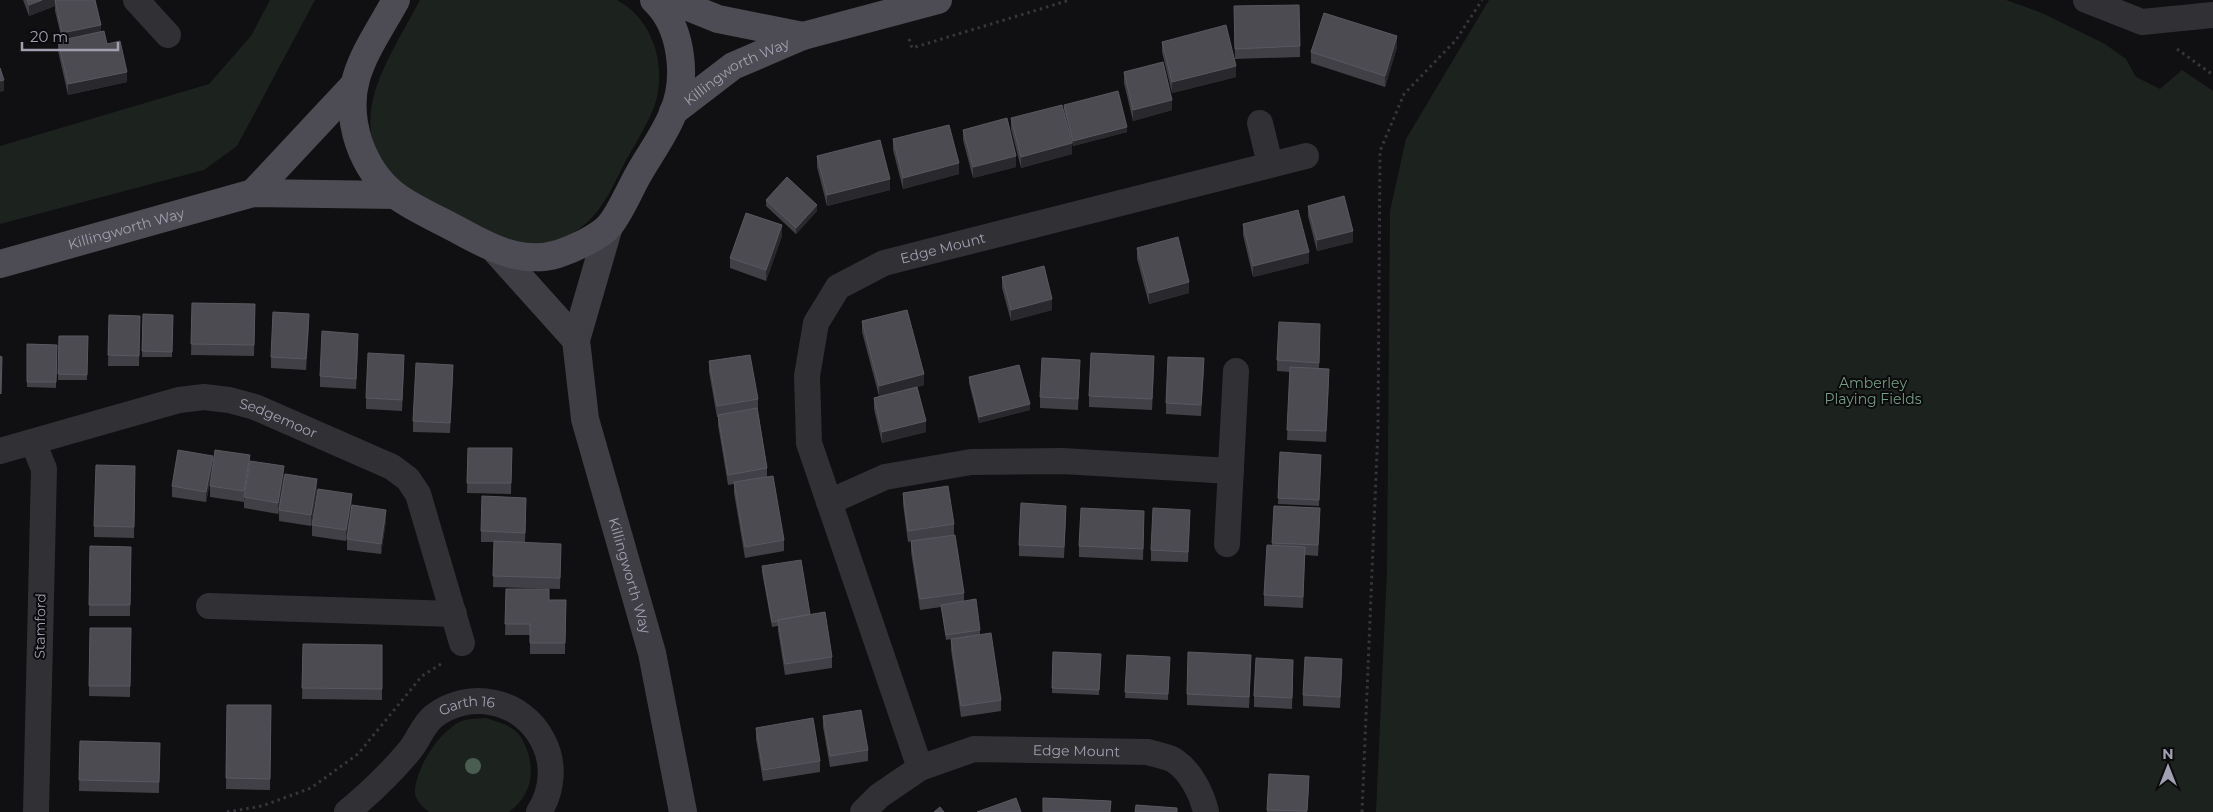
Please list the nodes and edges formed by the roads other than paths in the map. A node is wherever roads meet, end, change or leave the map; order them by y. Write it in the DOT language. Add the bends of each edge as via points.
graph roads {
  1 [pos="396,0"];
  2 [pos="654,0"];
  3 [pos="672,0"];
  4 [pos="938,0"];
  5 [pos="2086,0"];
  6 [pos="147,4"];
  7 [pos="2213,15"];
  8 [pos="168,35"];
  9 [pos="803,36"];
  10 [pos="353,86"];
  11 [pos="674,112"];
  12 [pos="1260,123"];
  13 [pos="1306,156"];
  14 [pos="1270,164"];
  15 [pos="253,193"];
  16 [pos="395,195"];
  17 [pos="610,226"];
  18 [pos="496,251"];
  19 [pos="0,264"];
  20 [pos="576,340"];
  21 [pos="1236,371"];
  22 [pos="33,442"];
  23 [pos="0,451"];
  24 [pos="1231,471"];
  25 [pos="829,502"];
  26 [pos="1227,544"];
  27 [pos="209,606"];
  28 [pos="454,614"];
  29 [pos="454,652"];
  30 [pos="920,768"];
  31 [pos="36,812"];
  32 [pos="347,812"];
  33 [pos="539,812"];
  34 [pos="683,812"];
  35 [pos="863,812"];
  36 [pos="1206,812"];
  1 -- 10 [label="main road, Killingworth Way" via="360,64"];
  2 -- 11 [label="main road, Killingworth Way" via="674,28 679,50 680,82"];
  3 -- 9 [label="main road, Killingworth Way" via="718,19"];
  4 -- 9 [label="main road, Killingworth Way"];
  5 -- 7 [label="street" via="2142,22"];
  6 -- 8 [label="street"];
  9 -- 11 [label="main road, Killingworth Way" via="732,66"];
  10 -- 15 [label="main road, Killingworth Way"];
  10 -- 16 [label="main road, Killingworth Way" via="351,107 366,161"];
  11 -- 17 [label="main road, Killingworth Way"];
  12 -- 14 [label="street"];
  13 -- 14 [label="street, Edge Mount"];
  14 -- 25 [label="street, Edge Mount" via="884,263 838,287 816,322 807,376 810,442"];
  15 -- 16 [label="main road, Killingworth Way"];
  15 -- 19 [label="main road, Killingworth Way"];
  16 -- 18 [label="main road, Killingworth Way"];
  17 -- 18 [label="main road, Killingworth Way" via="584,243 556,254 529,258"];
  17 -- 20 [label="street, Killingworth Way"];
  18 -- 20 [label="street, Killingworth Way"];
  20 -- 34 [label="street, Killingworth Way" via="586,419 652,652"];
  21 -- 24 [label="street"];
  22 -- 23 [label="street, Sedgemoor"];
  22 -- 28 [label="street, Sedgemoor" via="179,400 204,397 255,407 392,467 408,480 418,494"];
  22 -- 31 [label="street, Stamford" via="44,469"];
  24 -- 25 [label="street" via="1062,461 971,462 885,477"];
  24 -- 26 [label="street"];
  25 -- 30 [label="street, Edge Mount"];
  27 -- 28 [label="street"];
  28 -- 29 [label="street, Sedgemoor"];
  30 -- 35 [label="street, Edge Mount" via="879,796"];
  30 -- 36 [label="street, Edge Mount" via="974,749 1148,752 1175,761 1193,780 1204,800"];
  32 -- 33 [label="street, Garth 16" via="377,787 434,717 465,702 480,701 494,702 515,710 538,731 550,760 550,784"];
}
